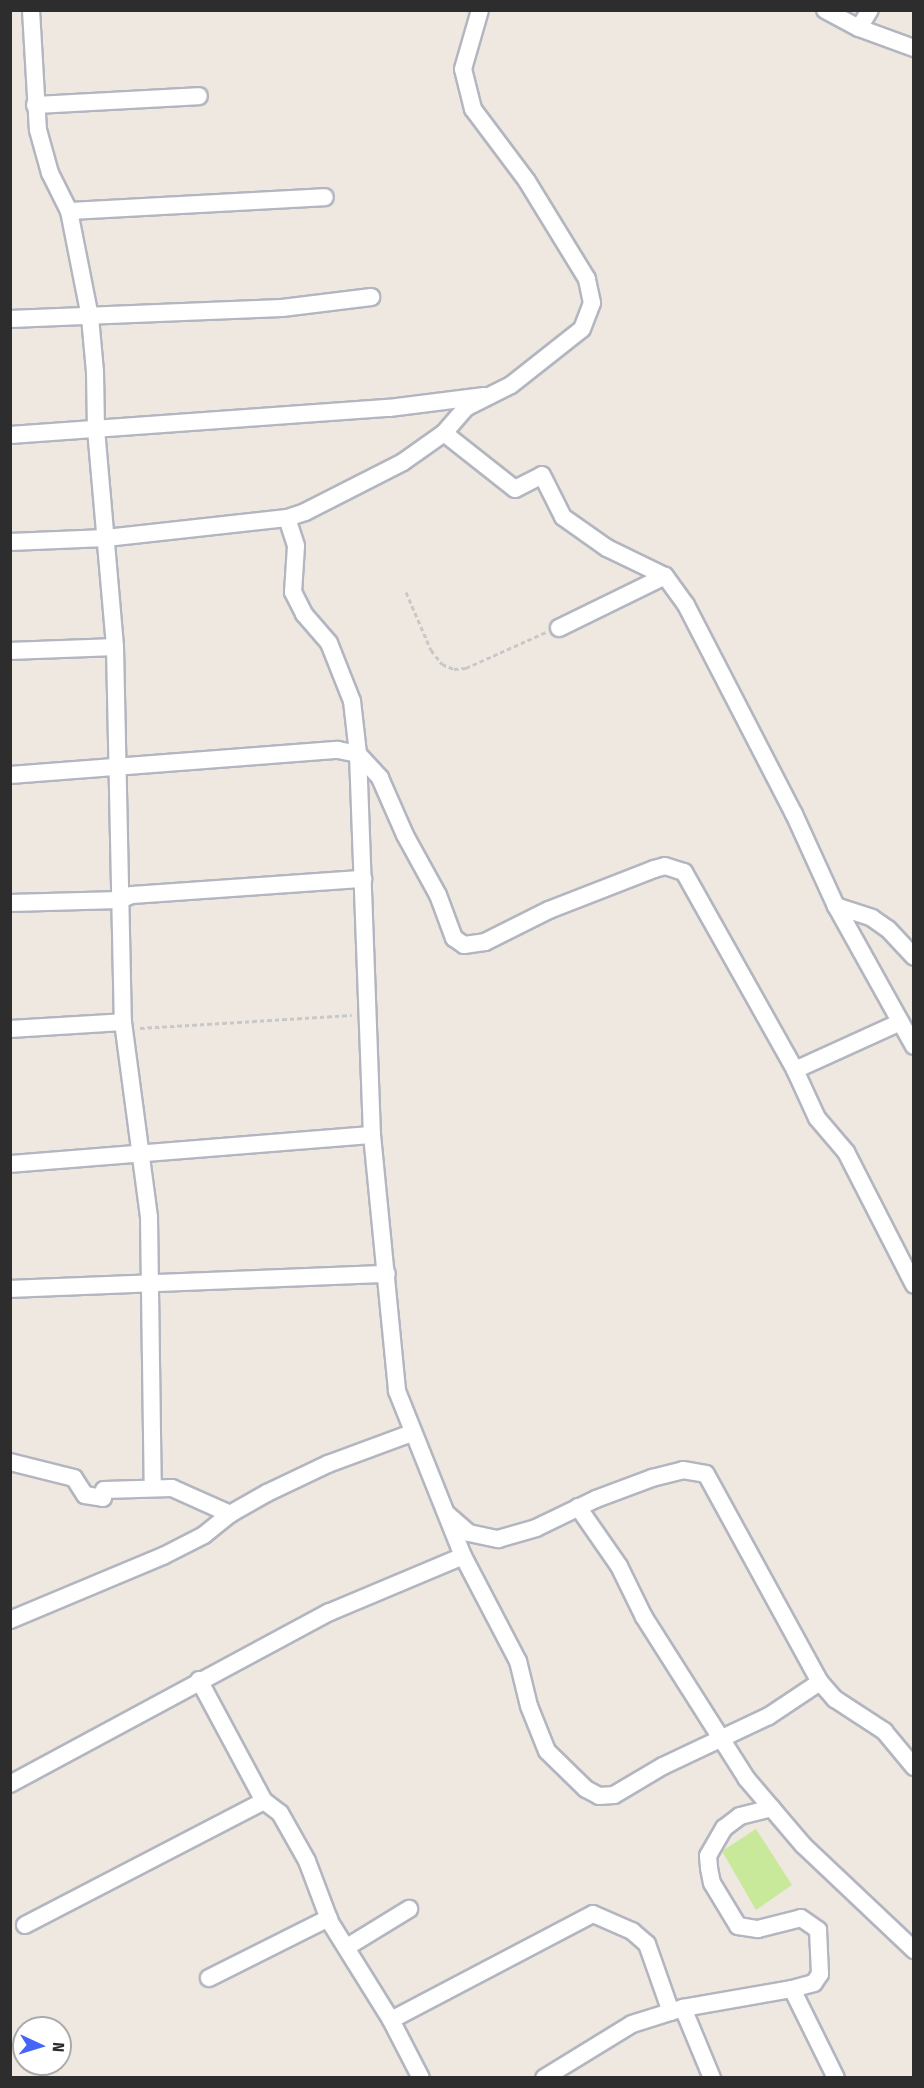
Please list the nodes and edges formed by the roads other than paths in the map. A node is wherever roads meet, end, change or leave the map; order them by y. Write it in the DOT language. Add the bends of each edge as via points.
graph roads {
  1 [pos="32,10"];
  2 [pos="480,10"];
  3 [pos="825,10"];
  4 [pos="870,10"];
  5 [pos="859,28"];
  6 [pos="914,48"];
  7 [pos="199,96"];
  8 [pos="35,105"];
  9 [pos="325,197"];
  10 [pos="69,211"];
  11 [pos="371,297"];
  12 [pos="90,317"];
  13 [pos="10,319"];
  14 [pos="488,396"];
  15 [pos="96,429"];
  16 [pos="444,433"];
  17 [pos="10,435"];
  18 [pos="287,518"];
  19 [pos="106,538"];
  20 [pos="10,542"];
  21 [pos="665,576"];
  22 [pos="559,628"];
  23 [pos="115,647"];
  24 [pos="10,651"];
  25 [pos="358,754"];
  26 [pos="120,767"];
  27 [pos="10,775"];
  28 [pos="363,879"];
  29 [pos="120,900"];
  30 [pos="10,903"];
  31 [pos="836,906"];
  32 [pos="914,957"];
  33 [pos="901,1022"];
  34 [pos="123,1025"];
  35 [pos="10,1029"];
  36 [pos="914,1046"];
  37 [pos="795,1070"];
  38 [pos="372,1135"];
  39 [pos="140,1156"];
  40 [pos="10,1164"];
  41 [pos="387,1274"];
  42 [pos="148,1283"];
  43 [pos="914,1285"];
  44 [pos="10,1288"];
  45 [pos="411,1433"];
  46 [pos="10,1462"];
  47 [pos="153,1488"];
  48 [pos="578,1507"];
  49 [pos="442,1509"];
  50 [pos="230,1514"];
  51 [pos="463,1556"];
  52 [pos="10,1620"];
  53 [pos="199,1680"];
  54 [pos="820,1682"];
  55 [pos="720,1737"];
  56 [pos="914,1767"];
  57 [pos="10,1784"];
  58 [pos="264,1801"];
  59 [pos="772,1808"];
  60 [pos="409,1909"];
  61 [pos="329,1918"];
  62 [pos="25,1925"];
  63 [pos="347,1947"];
  64 [pos="914,1950"];
  65 [pos="209,1978"];
  66 [pos="792,1989"];
  67 [pos="677,2010"];
  68 [pos="392,2020"];
  69 [pos="421,2078"];
  70 [pos="544,2078"];
  71 [pos="712,2078"];
  72 [pos="836,2078"];
  1 -- 8 [label="street"];
  2 -- 14 [label="street" via="463,69 473,109 527,181 587,279 592,303 582,329 573,338 511,385"];
  3 -- 5 [label="street"];
  4 -- 5 [label="street"];
  5 -- 6 [label="street"];
  7 -- 8 [label="street"];
  8 -- 10 [label="street" via="42,149"];
  9 -- 10 [label="street"];
  10 -- 12 [label="street"];
  11 -- 12 [label="street" via="282,308"];
  12 -- 13 [label="street"];
  12 -- 15 [label="street"];
  14 -- 15 [label="street" via="379,409"];
  14 -- 16 [label="street" via="456,417"];
  15 -- 17 [label="street"];
  15 -- 19 [label="street"];
  16 -- 18 [label="street" via="403,462"];
  16 -- 21 [label="street" via="515,489 542,475 563,517 607,548"];
  18 -- 19 [label="street"];
  18 -- 25 [label="street" via="296,546 293,592 304,614 329,643 345,678 352,701"];
  19 -- 20 [label="street"];
  19 -- 23 [label="street"];
  21 -- 22 [label="street"];
  21 -- 31 [label="street" via="686,605"];
  23 -- 24 [label="street"];
  23 -- 26 [label="street"];
  25 -- 26 [label="street" via="338,750"];
  25 -- 28 [label="street"];
  25 -- 37 [label="street" via="380,778 438,896 454,938 464,945 485,942 549,910 654,869 665,866 684,872"];
  26 -- 27 [label="street"];
  26 -- 29 [label="street"];
  28 -- 29 [label="street" via="132,895"];
  28 -- 38 [label="street"];
  29 -- 30 [label="street"];
  29 -- 34 [label="street"];
  31 -- 32 [label="street" via="872,918"];
  31 -- 33 [label="street"];
  33 -- 36 [label="street"];
  33 -- 37 [label="street"];
  34 -- 35 [label="street"];
  34 -- 39 [label="street"];
  37 -- 43 [label="street" via="817,1118 846,1152"];
  38 -- 39 [label="street"];
  38 -- 41 [label="street"];
  39 -- 40 [label="street"];
  39 -- 42 [label="street" via="149,1218"];
  41 -- 42 [label="street"];
  41 -- 45 [label="street" via="397,1391"];
  42 -- 44 [label="street"];
  42 -- 47 [label="street"];
  45 -- 49 [label="street"];
  45 -- 50 [label="street" via="328,1464"];
  46 -- 47 [label="street" via="74,1478 85,1495 103,1498 104,1490"];
  47 -- 50 [label="street" via="172,1488"];
  48 -- 49 [label="street" via="536,1528 498,1539 469,1533"];
  48 -- 54 [label="street" via="683,1470 706,1474"];
  48 -- 55 [label="street" via="619,1566 644,1617"];
  49 -- 51 [label="street"];
  50 -- 52 [label="street" via="204,1535 163,1556"];
  51 -- 53 [label="street" via="330,1612"];
  51 -- 55 [label="street" via="518,1661 529,1706 547,1751 586,1789 599,1796 614,1795"];
  53 -- 57 [label="street"];
  53 -- 58 [label="street"];
  54 -- 55 [label="street" via="768,1716"];
  54 -- 56 [label="street" via="835,1699 884,1731"];
  55 -- 59 [label="street"];
  58 -- 61 [label="street" via="280,1813 307,1861"];
  58 -- 62 [label="street"];
  59 -- 64 [label="street" via="803,1845"];
  59 -- 66 [label="street" via="740,1816 724,1828 708,1856 709,1868 712,1883 738,1926 758,1929 801,1918 818,1930 820,1974 814,1983"];
  60 -- 63 [label="street"];
  61 -- 63 [label="street"];
  61 -- 65 [label="street"];
  63 -- 68 [label="street"];
  66 -- 67 [label="street"];
  66 -- 72 [label="street"];
  67 -- 68 [label="street" via="646,1944 632,1931 593,1914"];
  67 -- 70 [label="street" via="632,2024"];
  67 -- 71 [label="street"];
  68 -- 69 [label="street"];
}
